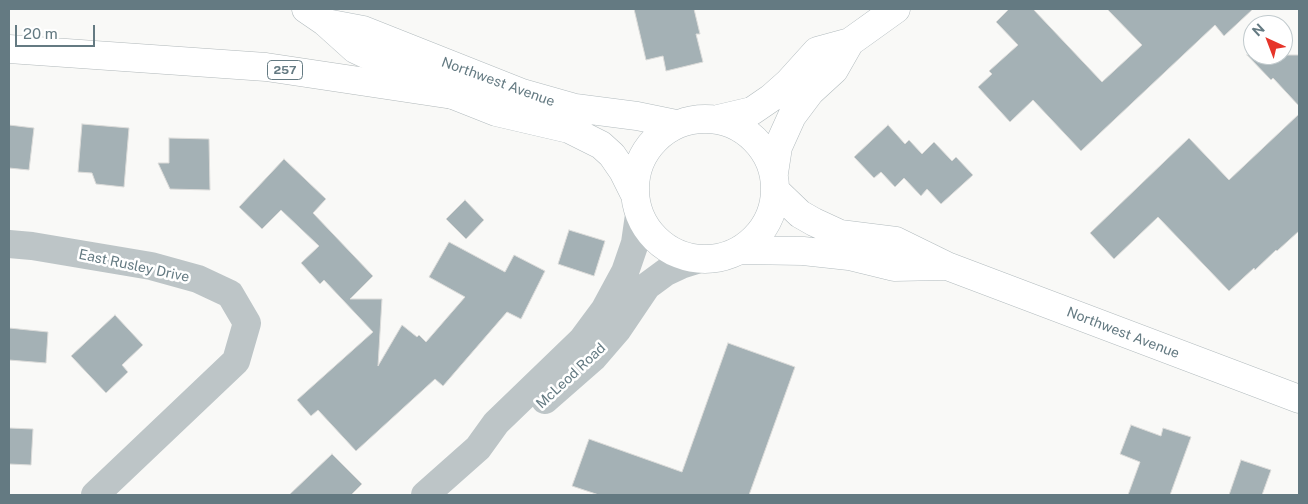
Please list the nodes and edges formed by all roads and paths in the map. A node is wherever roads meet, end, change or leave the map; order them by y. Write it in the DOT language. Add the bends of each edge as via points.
graph roads {
  1 [pos="896,9"];
  2 [pos="315,16"];
  3 [pos="850,42"];
  4 [pos="9,49"];
  5 [pos="453,95"];
  6 [pos="718,119"];
  7 [pos="676,124"];
  8 [pos="775,182"];
  9 [pos="637,204"];
  10 [pos="9,244"];
  11 [pos="740,250"];
  12 [pos="700,259"];
  13 [pos="947,266"];
  14 [pos="1299,399"];
  15 [pos="478,448"];
  16 [pos="95,495"];
  17 [pos="425,495"];
  1 -- 3 [label="main road"];
  2 -- 5 [label="main road, Northwest Avenue" via="355,49"];
  2 -- 7 [label="main road, Northwest Avenue" via="363,30 531,96 575,108"];
  3 -- 6 [label="main road" via="816,51 789,82 752,111"];
  3 -- 8 [label="main road" via="834,70 810,92 792,116 778,148"];
  4 -- 5 [label="main road, 257" via="266,67"];
  5 -- 9 [label="main road, Northwest Avenue" via="496,112 569,129 601,146 624,172"];
  6 -- 7 [label="main road" via="696,119"];
  6 -- 8 [label="main road" via="740,127 757,141 767,154"];
  7 -- 9 [label="main road" via="652,142 644,154 635,179"];
  8 -- 11 [label="main road" via="772,211 766,224 756,238"];
  8 -- 13 [label="main road, Northwest Avenue" via="800,214 814,222 840,234 896,241"];
  9 -- 12 [label="main road" via="650,233 666,248"];
  9 -- 15 [label="street, McLeod Road" via="634,243 625,272 605,309 582,340 496,424"];
  10 -- 16 [label="street, East Rusley Drive" via="151,266 198,279 230,294 246,323 236,361"];
  11 -- 12 [label="main road" via="730,255"];
  11 -- 13 [label="main road, Northwest Avenue" via="849,256 894,267"];
  12 -- 15 [label="street, McLeod Road" via="681,264 647,286 618,329 592,358 508,433"];
  13 -- 14 [label="main road, Northwest Avenue"];
  15 -- 17 [label="street, McLeod Road"];
}
